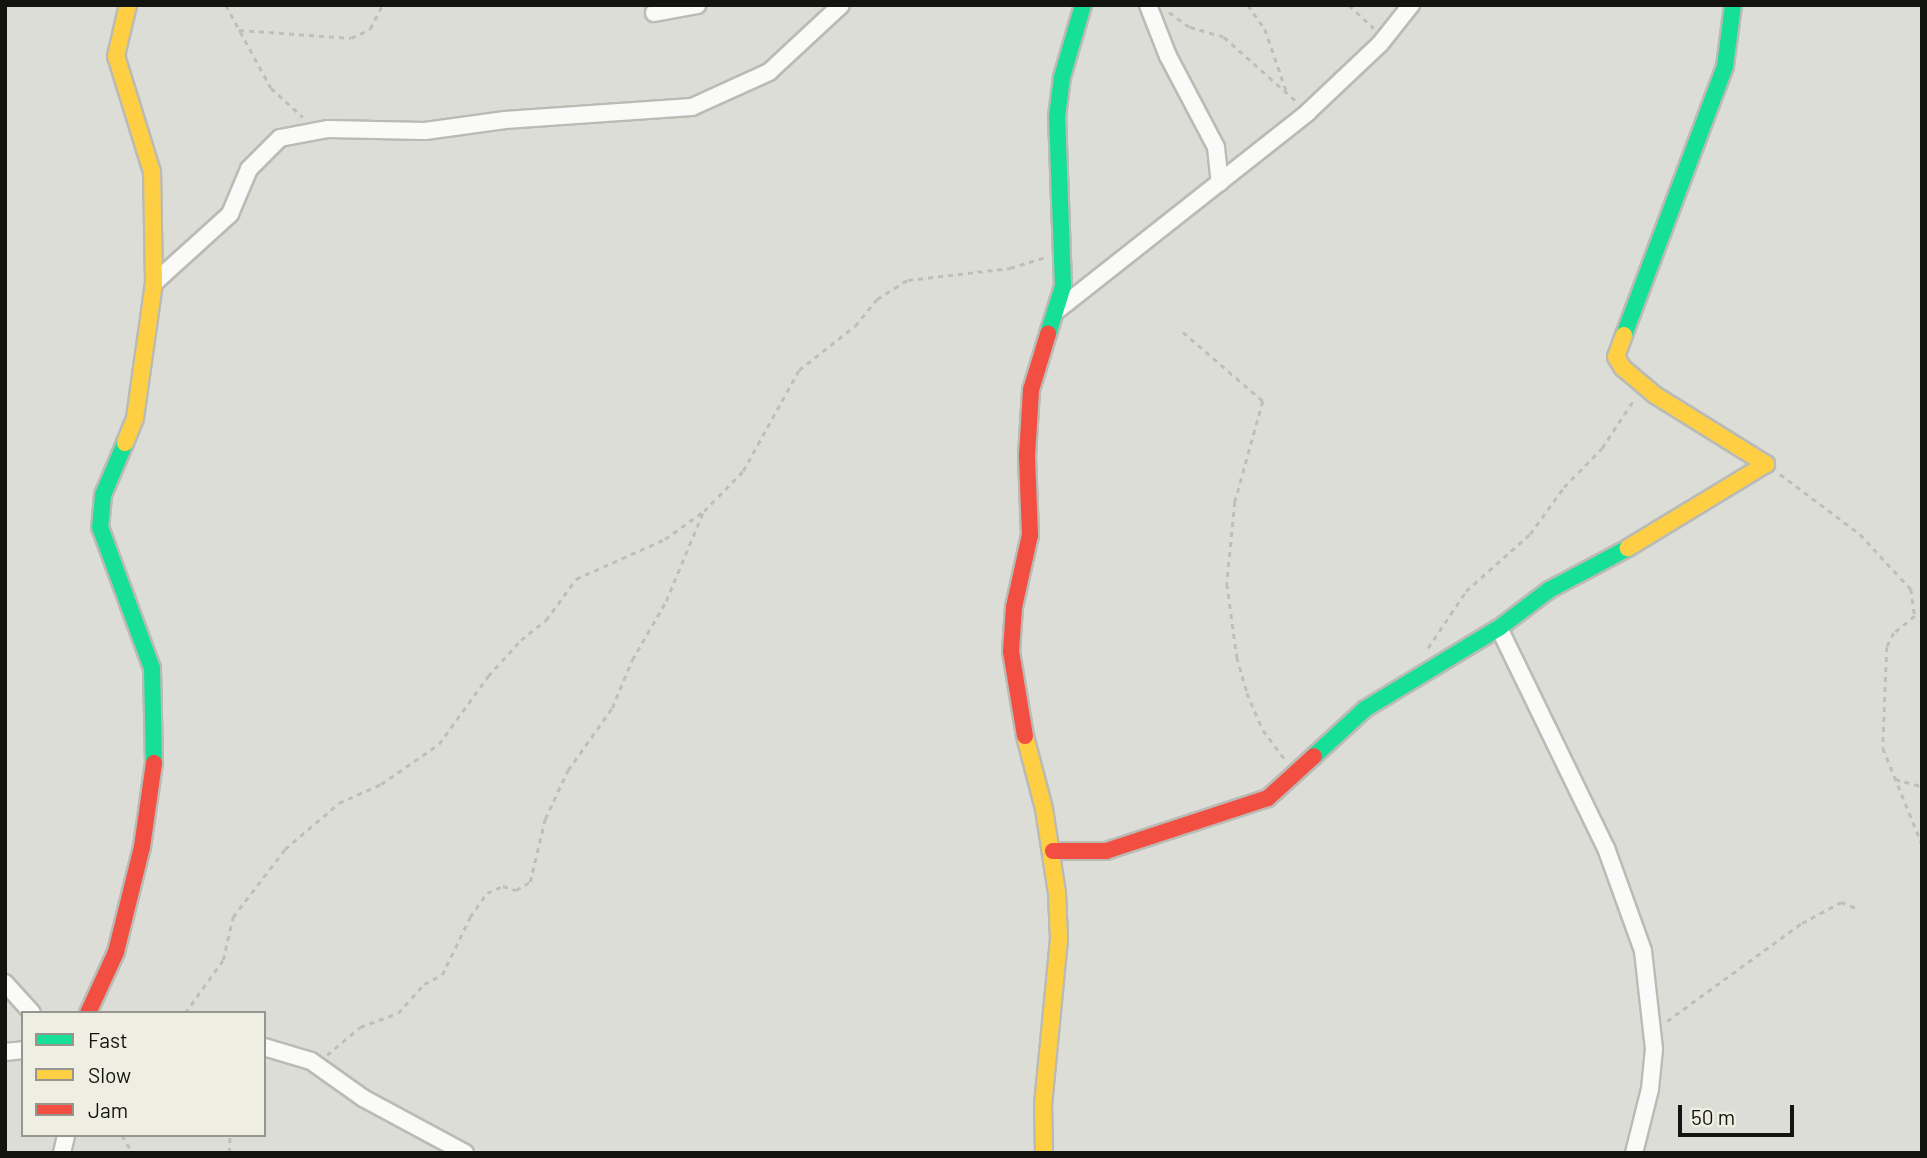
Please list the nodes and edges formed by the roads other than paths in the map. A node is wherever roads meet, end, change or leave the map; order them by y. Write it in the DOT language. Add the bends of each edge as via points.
graph roads {
  1 [pos="128,5"];
  2 [pos="697,5"];
  3 [pos="841,5"];
  4 [pos="1083,5"];
  5 [pos="1411,5"];
  6 [pos="1733,5"];
  7 [pos="1155,6"];
  8 [pos="654,13"];
  9 [pos="1216,147"];
  10 [pos="1242,165"];
  11 [pos="1220,183"];
  12 [pos="154,283"];
  13 [pos="1059,309"];
  14 [pos="1499,628"];
  15 [pos="1053,851"];
  16 [pos="5,983"];
  17 [pos="30,1011"];
  18 [pos="89,1011"];
  19 [pos="266,1048"];
  20 [pos="466,1153"];
  21 [pos="1044,1153"];
  22 [pos="1634,1153"];
  1 -- 12 [label="street" via="116,56 152,172"];
  2 -- 8 [label="street"];
  3 -- 12 [label="street" via="769,72 692,107 505,120 425,131 328,130 280,138 253,163 230,214"];
  4 -- 13 [label="street" via="1062,77 1056,117 1055,165 1064,251"];
  5 -- 10 [label="street" via="1380,44 1308,112"];
  6 -- 14 [label="street" via="1718,88 1616,354 1619,365 1643,385 1766,464 1669,526 1549,590"];
  7 -- 9 [label="street" via="1168,56"];
  9 -- 10 [label="street"];
  9 -- 11 [label="street"];
  10 -- 11 [label="street"];
  11 -- 13 [label="street"];
  12 -- 18 [label="street" via="135,418 103,495 100,527 152,668 154,771 142,847 116,952"];
  13 -- 15 [label="street" via="1041,349 1031,390 1027,456 1030,535 1014,607 1011,651 1020,718"];
  14 -- 15 [label="street" via="1345,723 1268,798 1106,851"];
  14 -- 22 [label="street" via="1629,904 1643,950 1655,1028 1650,1089"];
  15 -- 21 [label="street" via="1059,939 1043,1104"];
  16 -- 17 [label="street"];
  19 -- 20 [label="street" via="311,1061 363,1098"];
}
